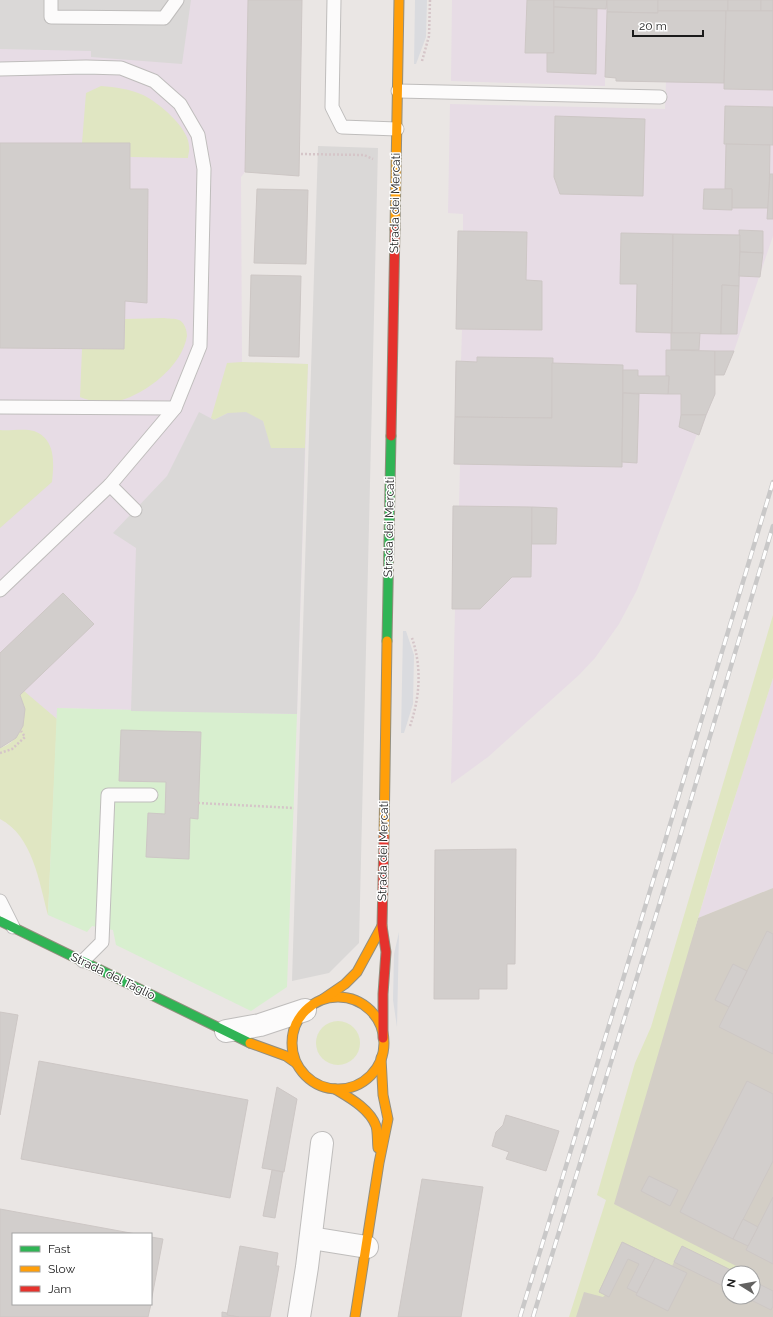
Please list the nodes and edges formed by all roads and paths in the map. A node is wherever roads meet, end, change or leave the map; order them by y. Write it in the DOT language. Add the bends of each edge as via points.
graph roads {
  1 [pos="51,0"];
  2 [pos="177,0"];
  3 [pos="334,0"];
  4 [pos="400,0"];
  5 [pos="0,69"];
  6 [pos="398,91"];
  7 [pos="660,97"];
  8 [pos="397,128"];
  9 [pos="0,407"];
  10 [pos="175,408"];
  11 [pos="110,485"];
  12 [pos="134,510"];
  13 [pos="0,590"];
  14 [pos="21,731"];
  15 [pos="0,753"];
  16 [pos="151,795"];
  17 [pos="198,803"];
  18 [pos="294,808"];
  19 [pos="0,901"];
  20 [pos="0,920"];
  21 [pos="382,926"];
  22 [pos="13,927"];
  23 [pos="83,961"];
  24 [pos="313,1005"];
  25 [pos="226,1031"];
  26 [pos="383,1038"];
  27 [pos="381,1058"];
  28 [pos="296,1063"];
  29 [pos="335,1088"];
  30 [pos="322,1143"];
  31 [pos="379,1163"];
  32 [pos="311,1238"];
  33 [pos="367,1247"];
  34 [pos="299,1317"];
  35 [pos="355,1317"];
  1 -- 2 [label="lane" via="51,17 164,18"];
  3 -- 8 [label="lane" via="332,108 342,128"];
  4 -- 6 [label="street, Strada dei Mercati"];
  5 -- 10 [label="lane" via="121,68 154,81 180,104 198,135 204,169 200,346"];
  6 -- 7 [label="lane"];
  6 -- 8 [label="street, Strada dei Mercati"];
  8 -- 21 [label="street, Strada dei Mercati"];
  9 -- 10 [label="lane"];
  10 -- 11 [label="lane"];
  11 -- 12 [label="lane"];
  11 -- 13 [label="lane"];
  14 -- 15 [label="path" via="25,737 12,749"];
  16 -- 23 [label="lane" via="108,794 102,942"];
  17 -- 18 [label="path"];
  19 -- 22 [label="lane"];
  20 -- 22 [label="street, Strada del Taglio"];
  21 -- 24 [label="street, Strada dei Mercati" via="358,972"];
  21 -- 26 [label="street, Strada dei Mercati" via="386,952"];
  22 -- 23 [label="street, Strada del Taglio"];
  23 -- 25 [label="street, Strada del Taglio"];
  24 -- 25 [label="street" via="260,1025"];
  24 -- 26 [label="street, Strada dei Mercati" via="342,997 362,1004 376,1018"];
  24 -- 28 [label="street, Strada dei Mercati" via="294,1030 292,1041"];
  25 -- 28 [label="street, Strada del Taglio" via="256,1046 286,1056"];
  26 -- 27 [label="street, Strada dei Mercati"];
  27 -- 29 [label="street, Strada dei Mercati" via="372,1073 358,1084 347,1088"];
  27 -- 31 [label="street, Strada dei Mercati" via="383,1095 388,1118"];
  28 -- 29 [label="street, Strada dei Mercati" via="312,1081"];
  29 -- 31 [label="street, Strada dei Mercati" via="364,1109 376,1126"];
  30 -- 32 [label="street"];
  31 -- 33 [label="street, Strada dei Mercati"];
  32 -- 33 [label="street"];
  32 -- 34 [label="street"];
  33 -- 35 [label="street, Strada dei Mercati"];
}
